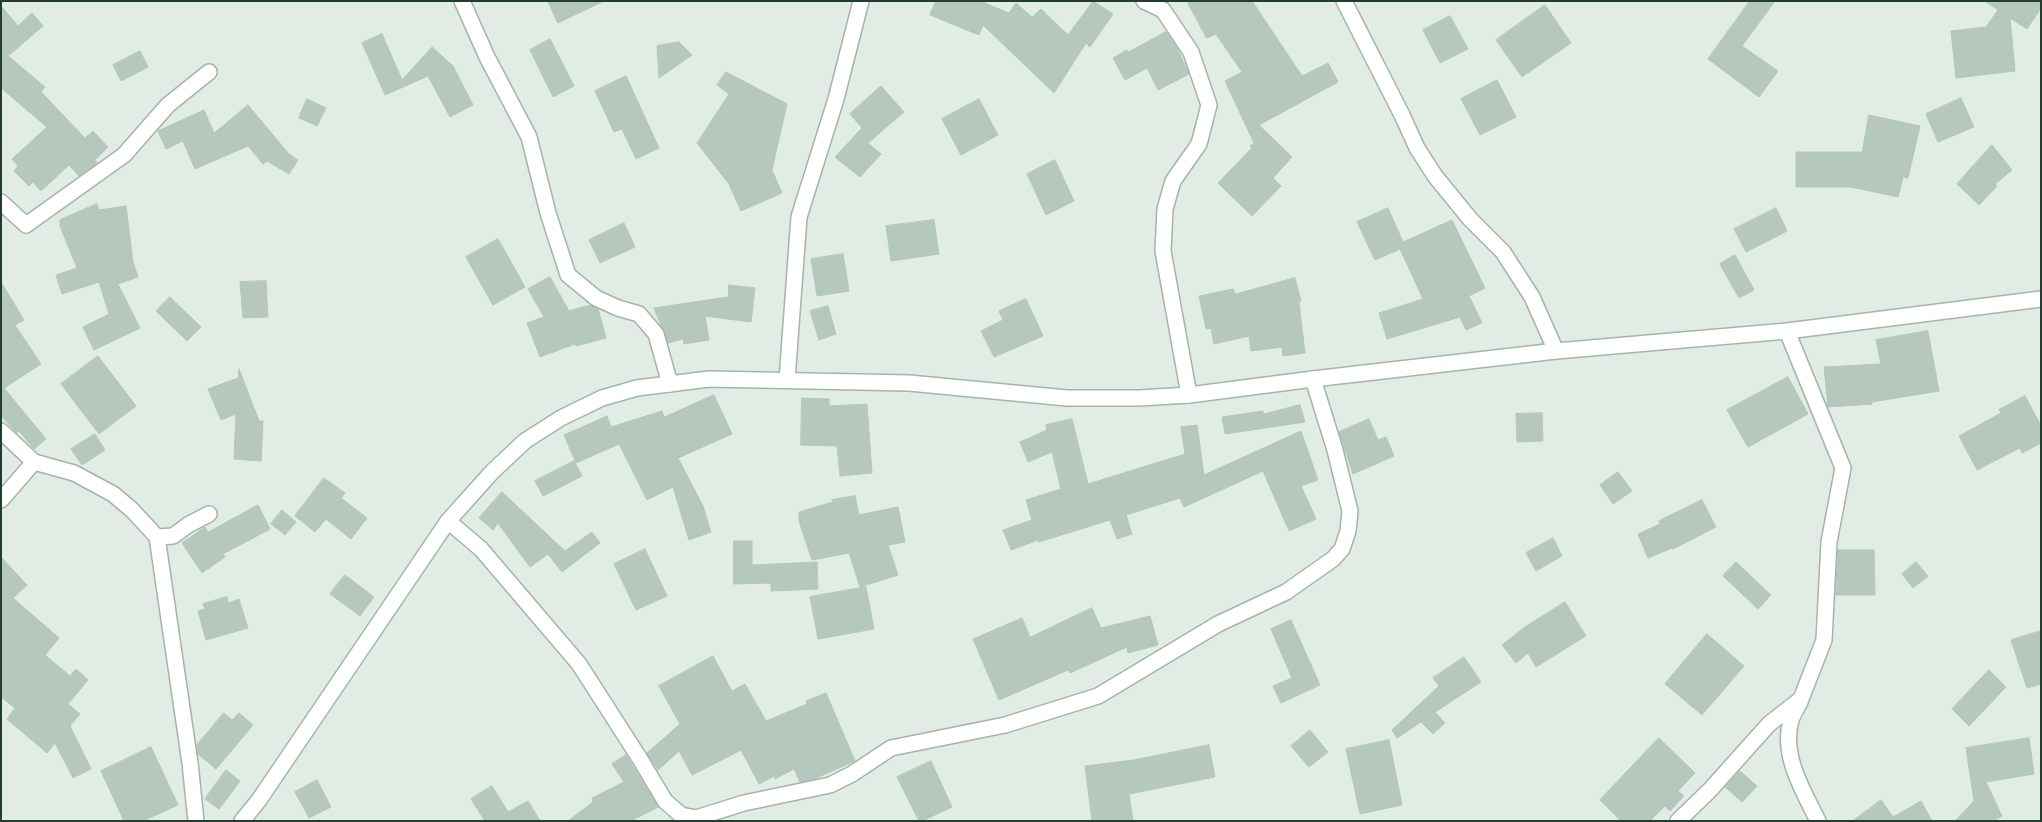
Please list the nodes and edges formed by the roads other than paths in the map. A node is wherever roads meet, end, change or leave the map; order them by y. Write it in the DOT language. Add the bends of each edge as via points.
graph roads {
  1 [pos="462,1"];
  2 [pos="861,1"];
  3 [pos="1144,1"];
  4 [pos="1344,1"];
  5 [pos="209,72"];
  6 [pos="1,202"];
  7 [pos="2041,299"];
  8 [pos="1787,331"];
  9 [pos="1556,351"];
  10 [pos="1313,378"];
  11 [pos="787,380"];
  12 [pos="670,384"];
  13 [pos="1189,395"];
  14 [pos="1,431"];
  15 [pos="34,462"];
  16 [pos="1,500"];
  17 [pos="209,514"];
  18 [pos="448,521"];
  19 [pos="157,536"];
  20 [pos="1801,698"];
  21 [pos="196,821"];
  22 [pos="242,821"];
  23 [pos="1678,821"];
  24 [pos="1818,821"];
  1 -- 12 [label="street" via="529,137 568,275 596,298 639,314 656,334"];
  2 -- 11 [label="street" via="836,100 799,217"];
  3 -- 13 [label="street" via="1163,10 1191,52 1209,105 1199,144 1173,181 1165,209 1163,251"];
  4 -- 9 [label="street" via="1416,148 1470,219 1503,252 1532,297"];
  5 -- 6 [label="street" via="168,105 124,155 26,225"];
  7 -- 8 [label="street"];
  8 -- 9 [label="street"];
  8 -- 20 [label="street" via="1843,468 1829,542 1824,640"];
  9 -- 10 [label="street"];
  10 -- 13 [label="street"];
  10 -- 18 [label="street" via="1350,511 1342,549 1333,559 1286,592 1218,624 1098,696 1005,726 891,748 830,785 744,803 696,818 680,815 665,801 579,664 481,549"];
  11 -- 12 [label="street" via="709,379"];
  11 -- 13 [label="street" via="909,383 1067,398"];
  12 -- 18 [label="street" via="637,388 602,398 562,418 525,441"];
  14 -- 15 [label="street"];
  15 -- 16 [label="street"];
  15 -- 19 [label="street" via="74,473 113,494"];
  17 -- 19 [label="street" via="173,536"];
  18 -- 22 [label="street"];
  19 -- 21 [label="street"];
  20 -- 23 [label="street" via="1769,724"];
  20 -- 24 [label="street" via="1791,720 1788,741 1793,770"];
}
